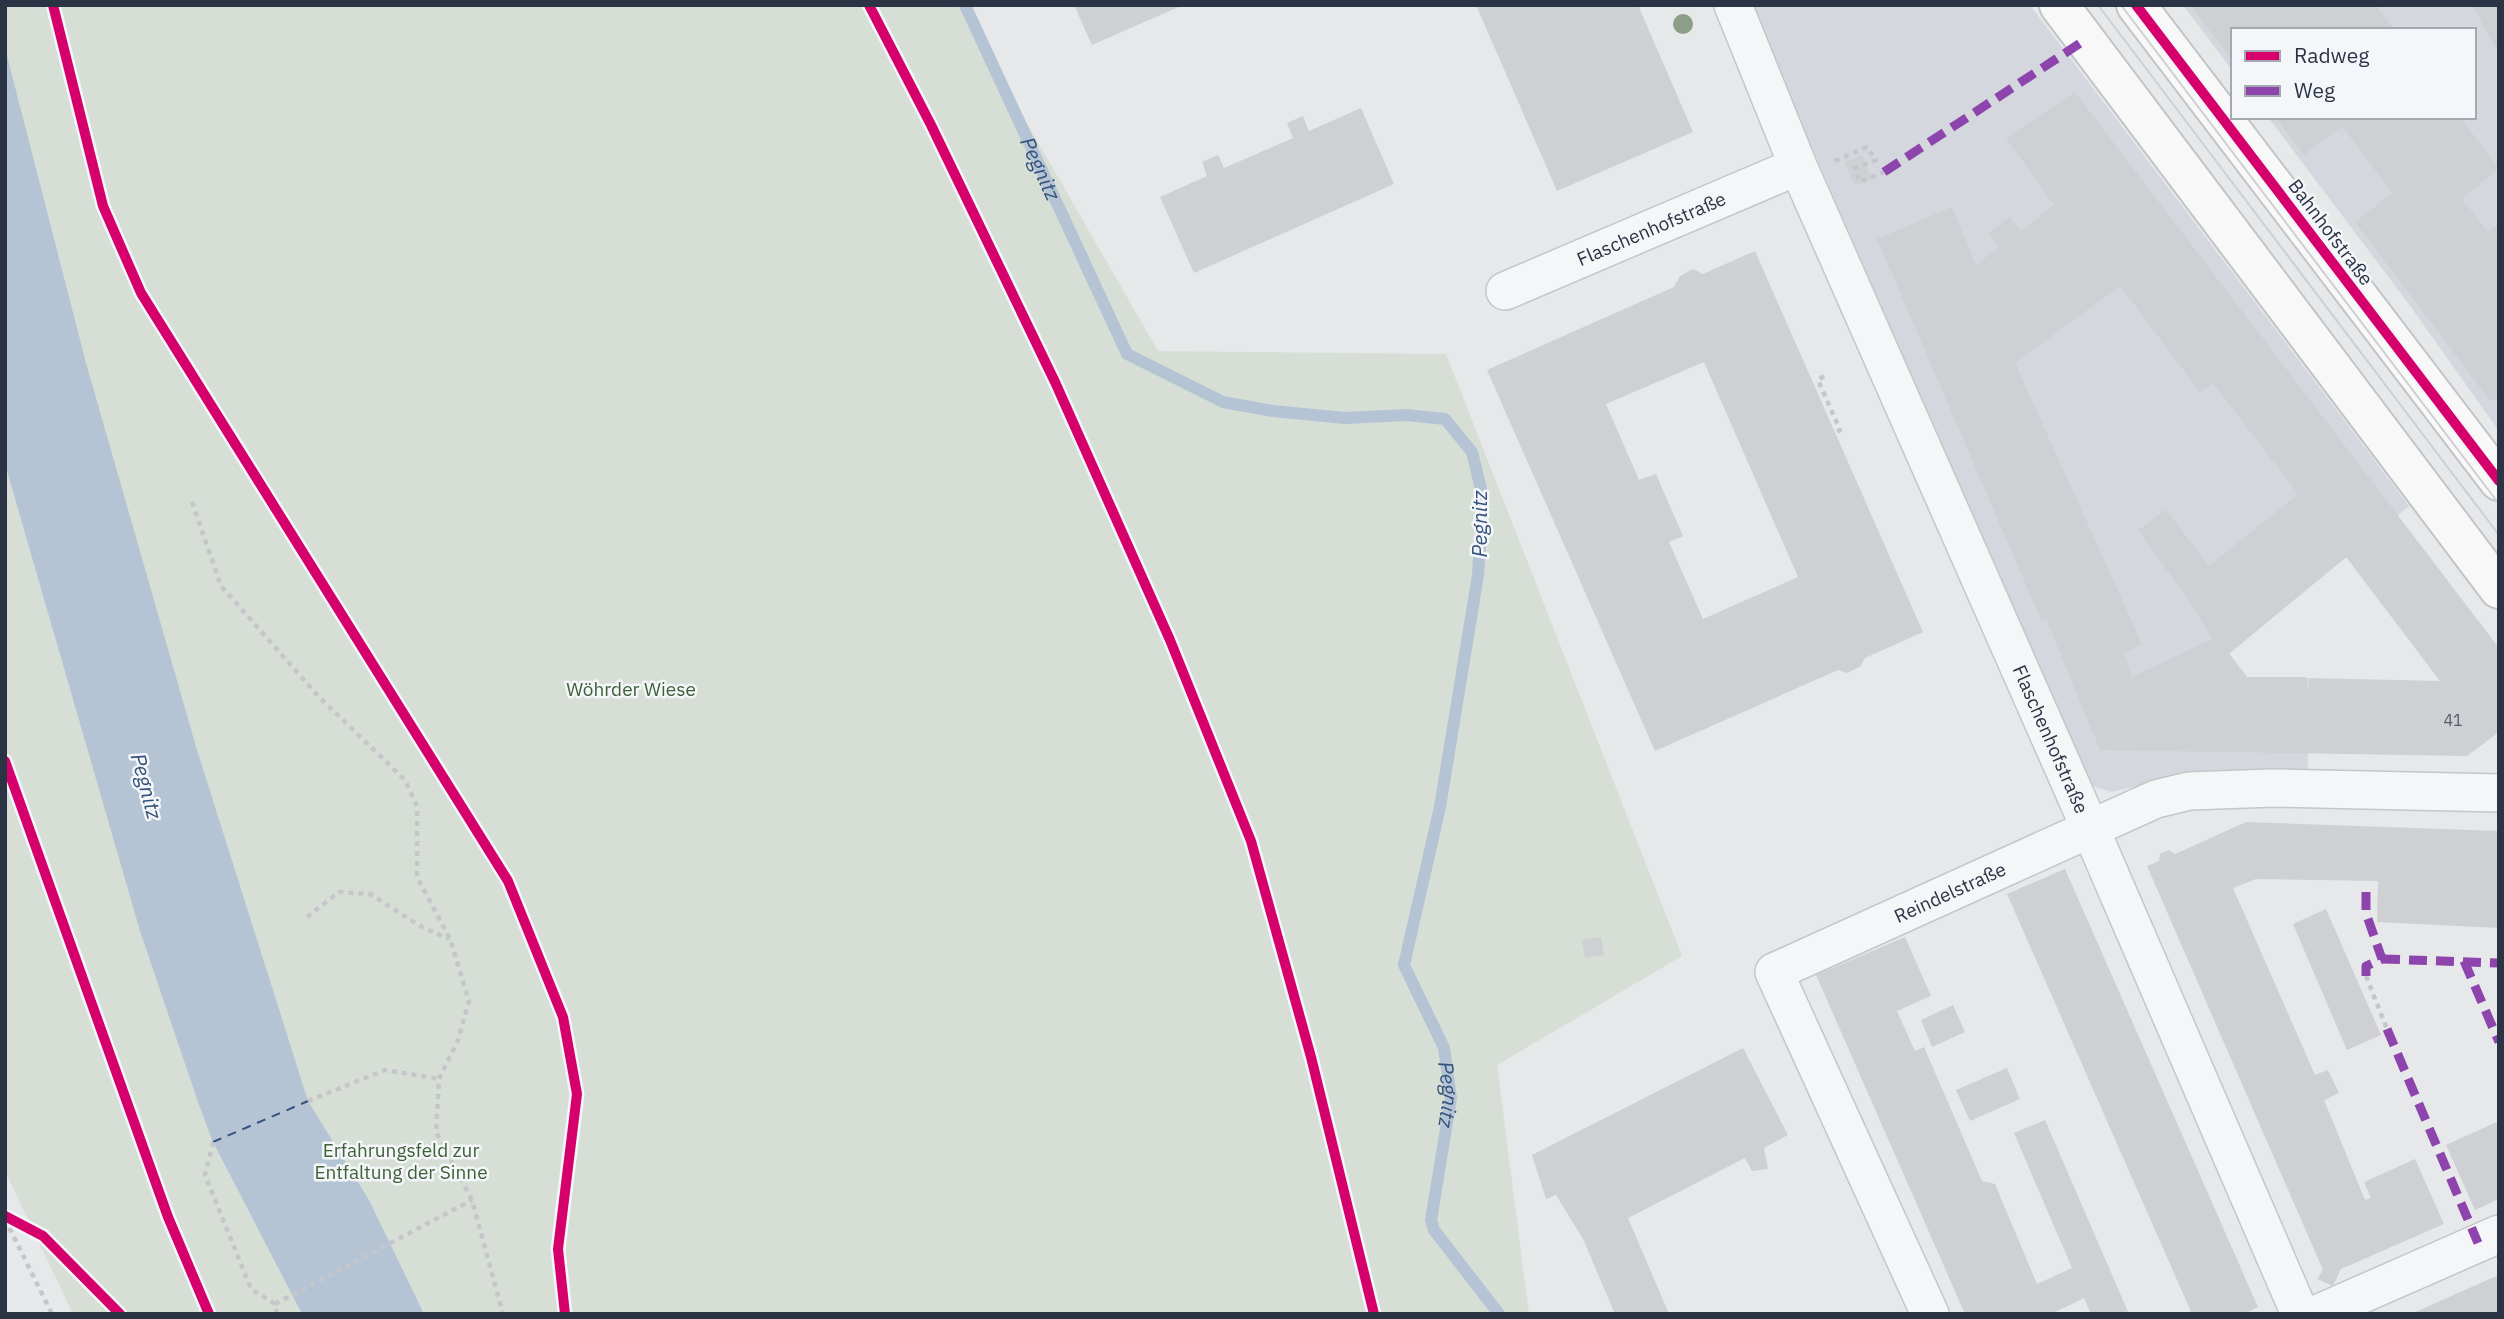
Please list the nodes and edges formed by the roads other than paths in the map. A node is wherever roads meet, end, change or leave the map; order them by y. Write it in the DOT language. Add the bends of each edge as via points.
graph roads {
  1 [pos="1733,5"];
  2 [pos="2059,5"];
  3 [pos="2136,5"];
  4 [pos="1798,166"];
  5 [pos="1505,291"];
  6 [pos="2499,481"];
  7 [pos="2499,589"];
  8 [pos="2499,793"];
  9 [pos="2090,828"];
  10 [pos="2499,1234"];
  11 [pos="1930,1314"];
  12 [pos="2300,1314"];
  13 [pos="2318,1314"];
  1 -- 4 [label="street, Flaschenhofstraße"];
  2 -- 7 [label="main road"];
  3 -- 6 [label="main road, Bahnhofstraße"];
  4 -- 5 [label="street, Flaschenhofstraße"];
  4 -- 9 [label="street, Flaschenhofstraße"];
  8 -- 9 [label="street, Reindelstraße" via="2273,788 2189,791 2156,799"];
  9 -- 11 [label="street, Reindelstraße" via="1774,972"];
  9 -- 12 [label="street, Flaschenhofstraße"];
  10 -- 13 [label="street"];
}
